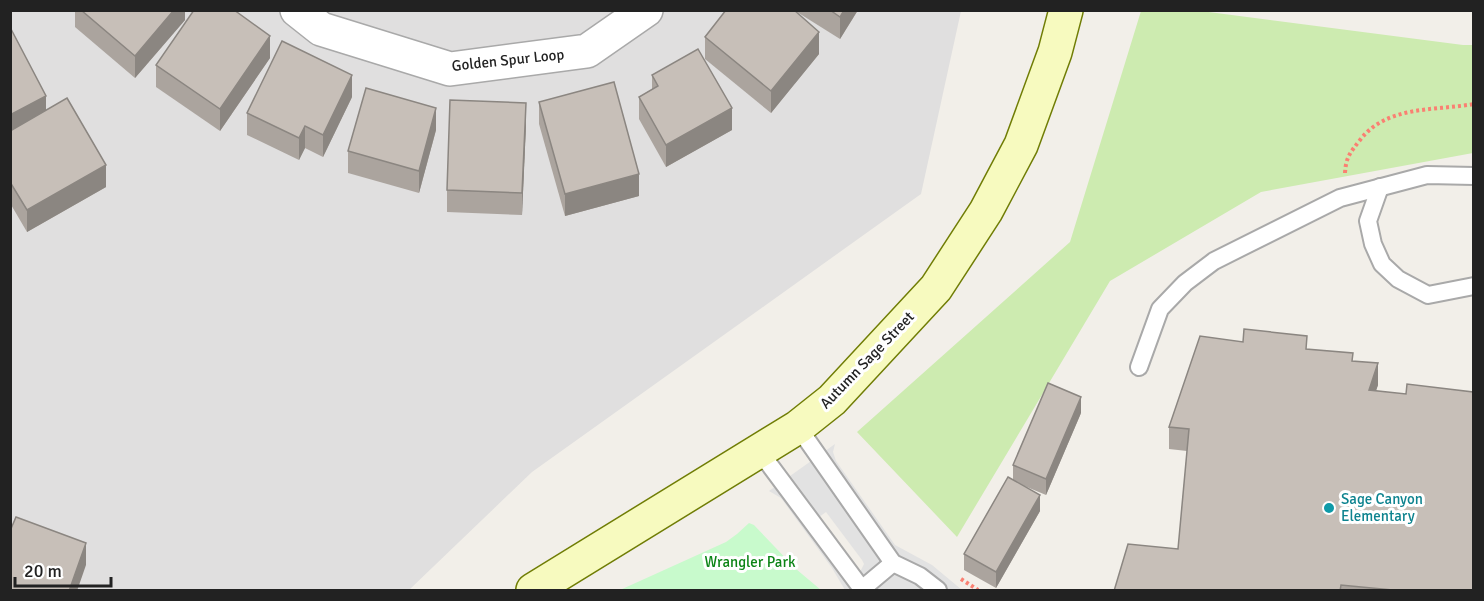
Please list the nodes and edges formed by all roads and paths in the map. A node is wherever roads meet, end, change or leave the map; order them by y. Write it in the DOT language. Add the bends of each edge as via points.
graph roads {
  1 [pos="297,10"];
  2 [pos="646,10"];
  3 [pos="1066,10"];
  4 [pos="1473,104"];
  5 [pos="1473,176"];
  6 [pos="1380,187"];
  7 [pos="1351,195"];
  8 [pos="1473,286"];
  9 [pos="1139,367"];
  10 [pos="798,427"];
  11 [pos="760,452"];
  12 [pos="893,563"];
  13 [pos="956,575"];
  14 [pos="533,591"];
  15 [pos="938,591"];
  16 [pos="978,591"];
  1 -- 2 [label="street, Golden Spur Loop" via="321,29 450,69 587,51"];
  3 -- 10 [label="street, Autumn Sage Street" via="1021,145 980,221 936,288 832,400"];
  4 -- 7 [label="path" via="1396,115 1370,127 1346,158 1344,175"];
  5 -- 6 [label="lane" via="1427,175"];
  6 -- 7 [label="lane"];
  6 -- 8 [label="lane" via="1368,221 1372,244 1382,264 1398,279 1428,295"];
  7 -- 9 [label="lane" via="1214,261 1185,283 1160,309"];
  10 -- 11 [label="street, Autumn Sage Street"];
  10 -- 12 [label="lane"];
  11 -- 12 [label="lane" via="862,589"];
  11 -- 14 [label="street, Autumn Sage Street"];
  12 -- 15 [label="lane" via="920,576"];
  13 -- 16 [label="path"];
}
